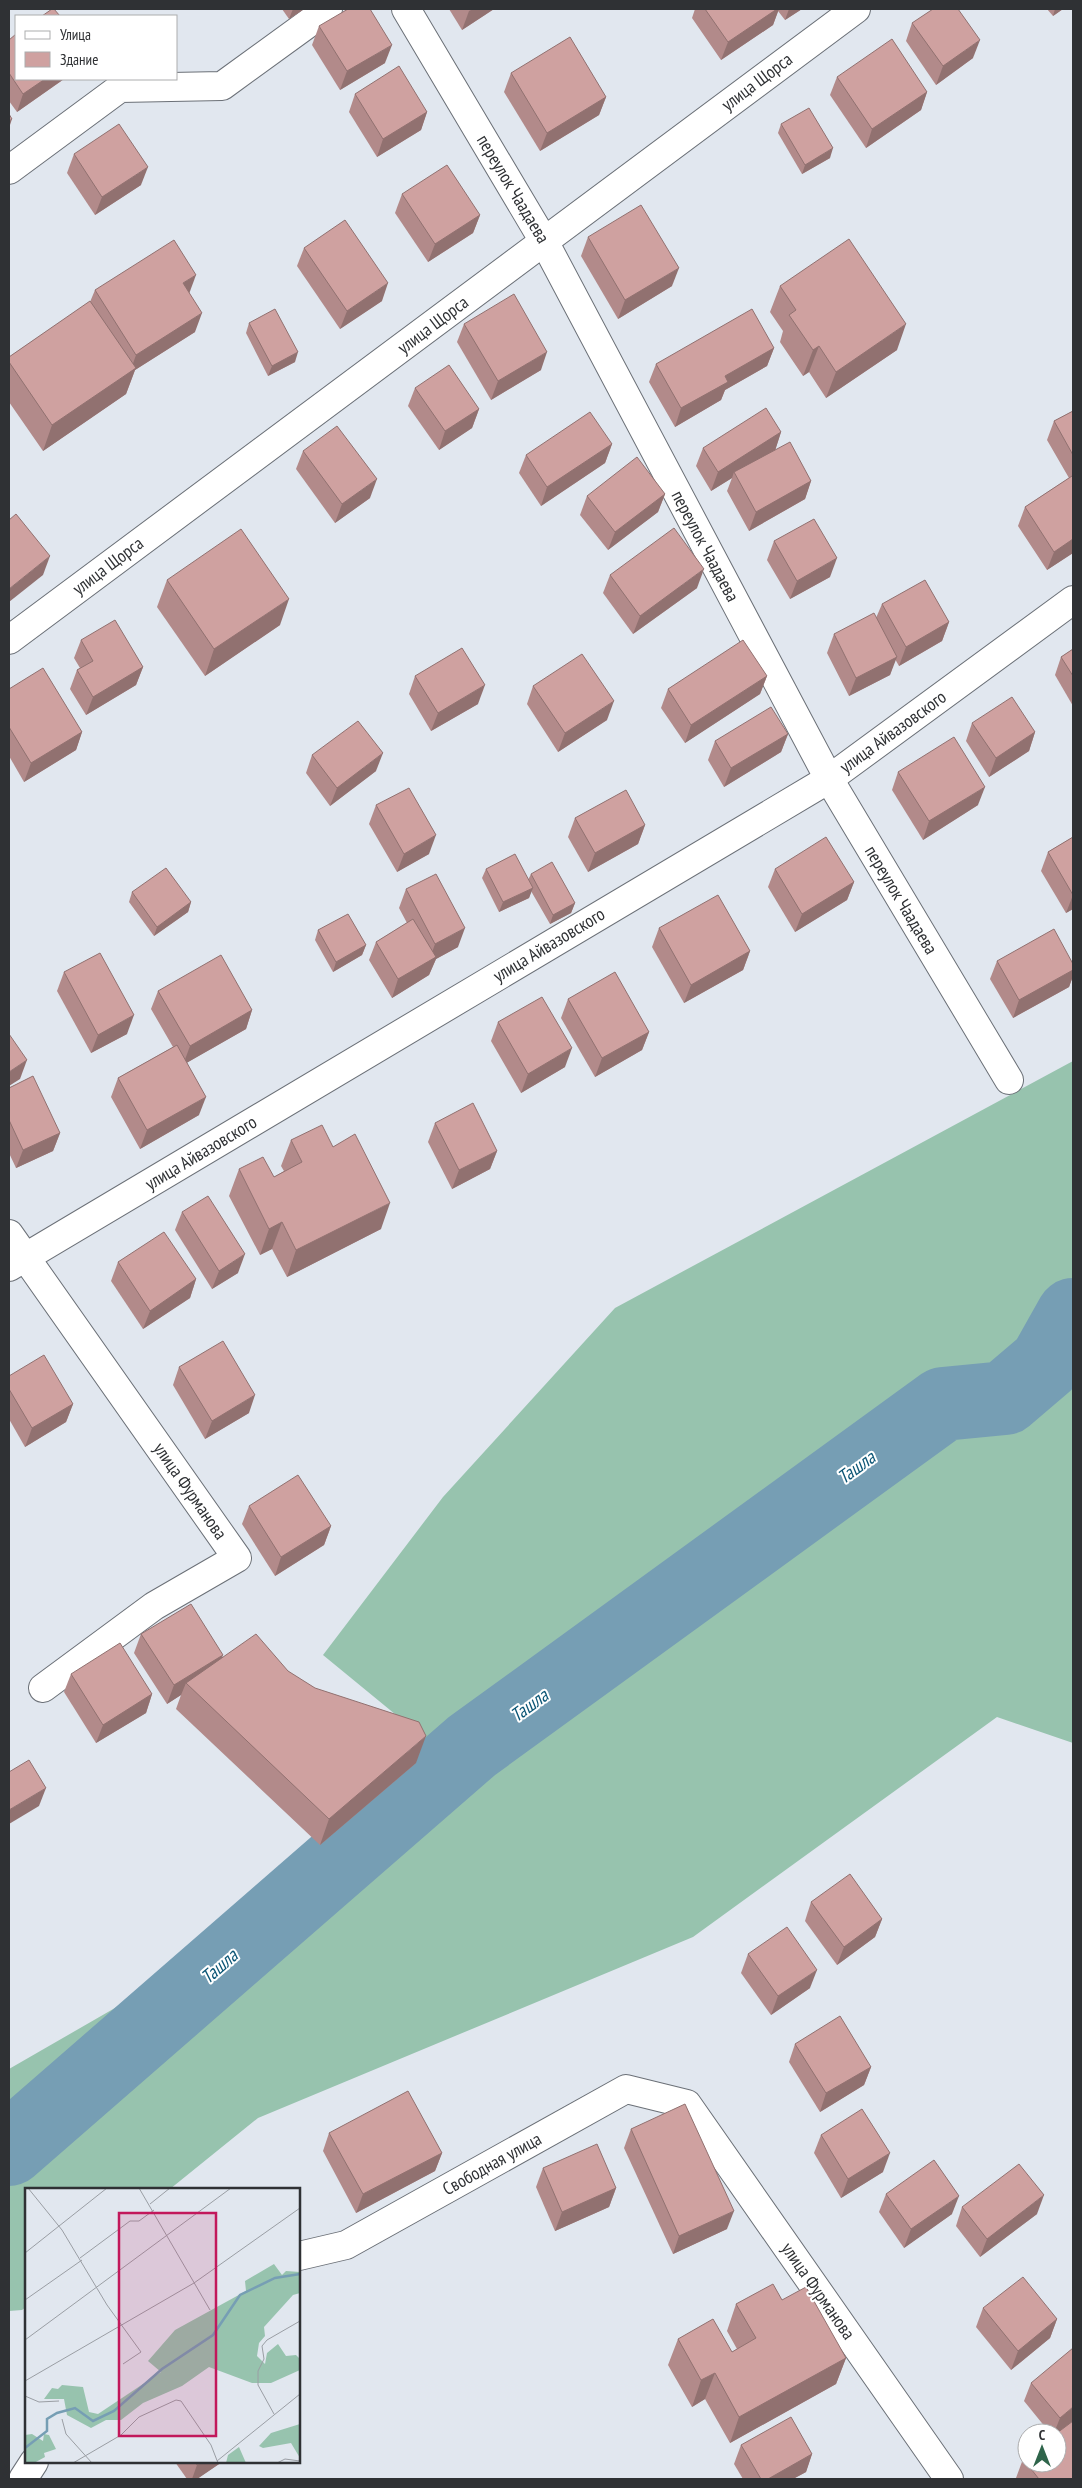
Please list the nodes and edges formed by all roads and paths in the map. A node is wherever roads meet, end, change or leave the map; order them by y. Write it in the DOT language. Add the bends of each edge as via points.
graph roads {
  1 [pos="328,9"];
  2 [pos="406,9"];
  3 [pos="856,9"];
  4 [pos="9,170"];
  5 [pos="544,243"];
  6 [pos="1073,600"];
  7 [pos="9,640"];
  8 [pos="829,779"];
  9 [pos="1009,1080"];
  10 [pos="9,1234"];
  11 [pos="17,1262"];
  12 [pos="43,1688"];
  13 [pos="687,2104"];
  14 [pos="300,2256"];
  15 [pos="33,2463"];
  16 [pos="23,2479"];
  17 [pos="949,2479"];
  1 -- 4 [label="street" via="222,86 120,88"];
  2 -- 5 [label="street, переулок Чаадаева"];
  3 -- 5 [label="street, улица Щорса"];
  5 -- 7 [label="street, улица Щорса"];
  5 -- 8 [label="street, переулок Чаадаева"];
  6 -- 8 [label="street, улица Айвазовского"];
  8 -- 9 [label="street, переулок Чаадаева"];
  8 -- 11 [label="street, улица Айвазовского"];
  10 -- 11 [label="street, улица Фурманова"];
  11 -- 12 [label="street, улица Фурманова" via="236,1558 154,1606"];
  13 -- 14 [label="street, Свободная улица" via="626,2089 346,2245"];
  13 -- 17 [label="street, улица Фурманова"];
  15 -- 16 [label="street"];
}
